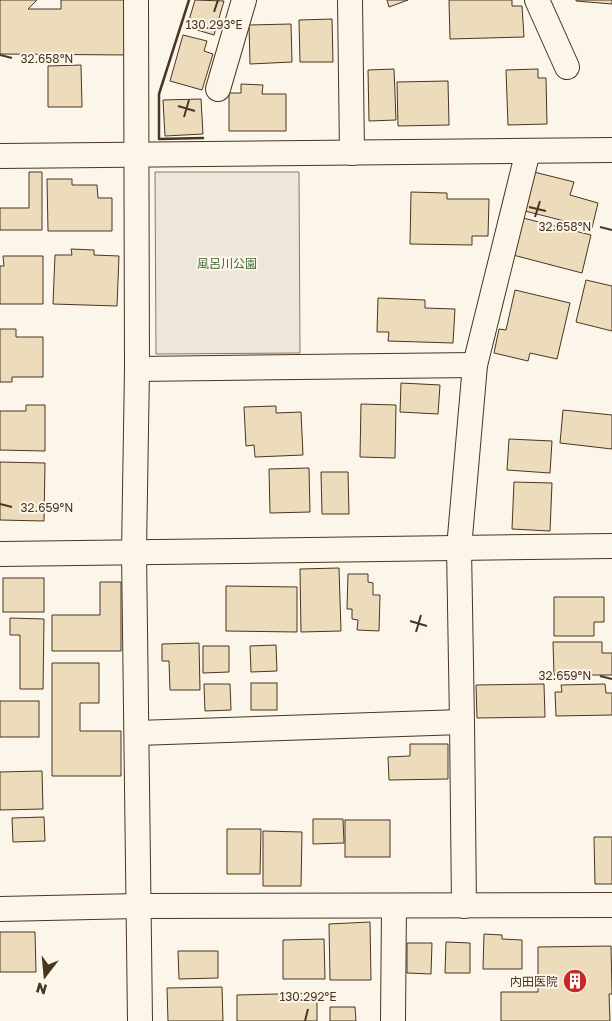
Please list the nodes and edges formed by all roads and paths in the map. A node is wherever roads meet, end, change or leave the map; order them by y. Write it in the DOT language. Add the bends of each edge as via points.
graph roads {
  1 [pos="136,0"];
  2 [pos="244,0"];
  3 [pos="350,0"];
  4 [pos="537,0"];
  5 [pos="567,67"];
  6 [pos="218,89"];
  7 [pos="612,150"];
  8 [pos="528,151"];
  9 [pos="352,153"];
  10 [pos="137,155"];
  11 [pos="0,156"];
  12 [pos="475,365"];
  13 [pos="137,369"];
  14 [pos="612,546"];
  15 [pos="459,548"];
  16 [pos="134,552"];
  17 [pos="0,554"];
  18 [pos="462,722"];
  19 [pos="137,733"];
  20 [pos="612,905"];
  21 [pos="138,906"];
  22 [pos="394,906"];
  23 [pos="464,906"];
  24 [pos="0,909"];
  25 [pos="140,1021"];
  26 [pos="393,1021"];
  1 -- 10 [label="street"];
  2 -- 6 [label="street"];
  3 -- 9 [label="street"];
  4 -- 5 [label="street"];
  7 -- 8 [label="street"];
  8 -- 9 [label="street"];
  8 -- 12 [label="street"];
  9 -- 10 [label="street"];
  10 -- 11 [label="street"];
  10 -- 13 [label="street"];
  12 -- 13 [label="street"];
  12 -- 15 [label="street"];
  13 -- 16 [label="street"];
  14 -- 15 [label="street"];
  15 -- 16 [label="street"];
  15 -- 18 [label="street"];
  16 -- 17 [label="street"];
  16 -- 19 [label="street"];
  18 -- 19 [label="street"];
  18 -- 23 [label="street"];
  19 -- 21 [label="street"];
  20 -- 23 [label="street"];
  21 -- 22 [label="street"];
  21 -- 24 [label="street"];
  21 -- 25 [label="street"];
  22 -- 23 [label="street"];
  22 -- 26 [label="street"];
}
